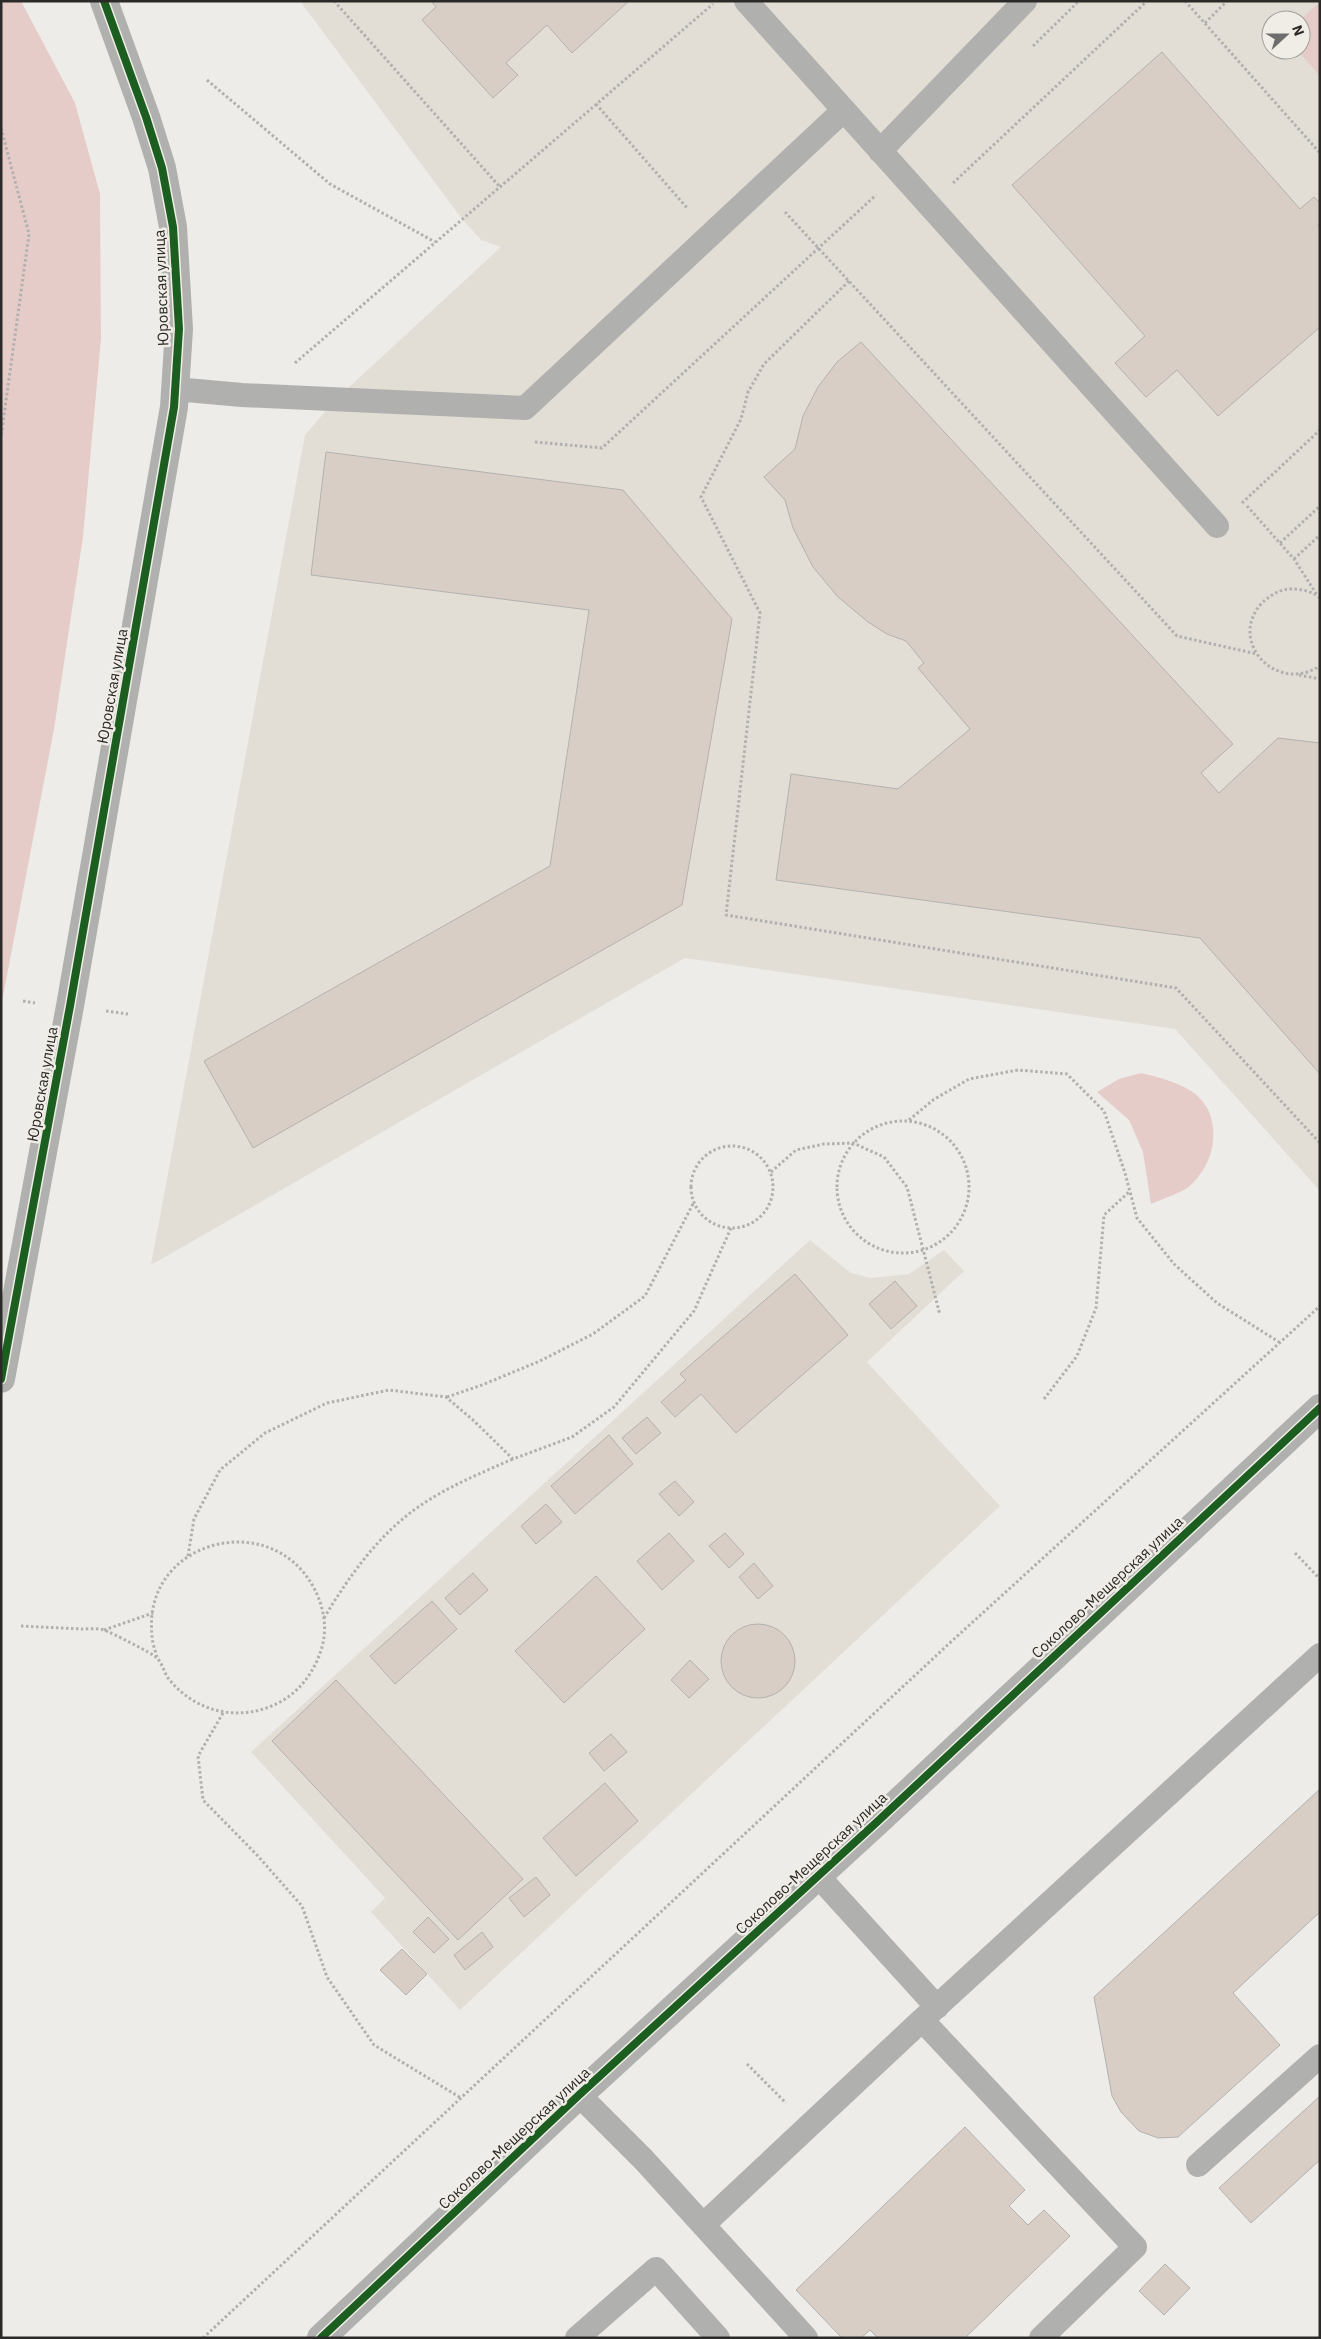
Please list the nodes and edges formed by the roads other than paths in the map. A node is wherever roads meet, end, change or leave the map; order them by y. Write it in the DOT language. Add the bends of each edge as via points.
graph roads {
  1 [pos="104,1"];
  2 [pos="746,1"];
  3 [pos="1026,1"];
  4 [pos="844,110"];
  5 [pos="880,151"];
  6 [pos="174,389"];
  7 [pos="1217,526"];
  8 [pos="1,1379"];
  9 [pos="1320,1408"];
  10 [pos="1320,1655"];
  11 [pos="818,1876"];
  12 [pos="930,2014"];
  13 [pos="1320,2056"];
  14 [pos="580,2095"];
  15 [pos="1198,2165"];
  16 [pos="703,2225"];
  17 [pos="321,2338"];
  18 [pos="577,2338"];
  19 [pos="718,2338"];
  20 [pos="806,2338"];
  21 [pos="1041,2338"];
  1 -- 6 [label="street, Юровская улица" via="162,168 174,227 179,329"];
  2 -- 4 [label="lane"];
  3 -- 5 [label="lane"];
  4 -- 5 [label="lane"];
  4 -- 6 [label="lane" via="525,408"];
  5 -- 7 [label="lane"];
  6 -- 8 [label="street, Юровская улица" via="172,417 72,996"];
  9 -- 11 [label="street, Соколово-Мещерская улица"];
  10 -- 12 [label="lane"];
  11 -- 12 [label="lane"];
  11 -- 14 [label="street, Соколово-Мещерская улица"];
  12 -- 16 [label="lane"];
  12 -- 21 [label="lane" via="1135,2247"];
  13 -- 15 [label="lane"];
  14 -- 16 [label="lane"];
  14 -- 17 [label="street, Соколово-Мещерская улица"];
  16 -- 20 [label="lane"];
  18 -- 19 [label="lane" via="656,2269"];
}
